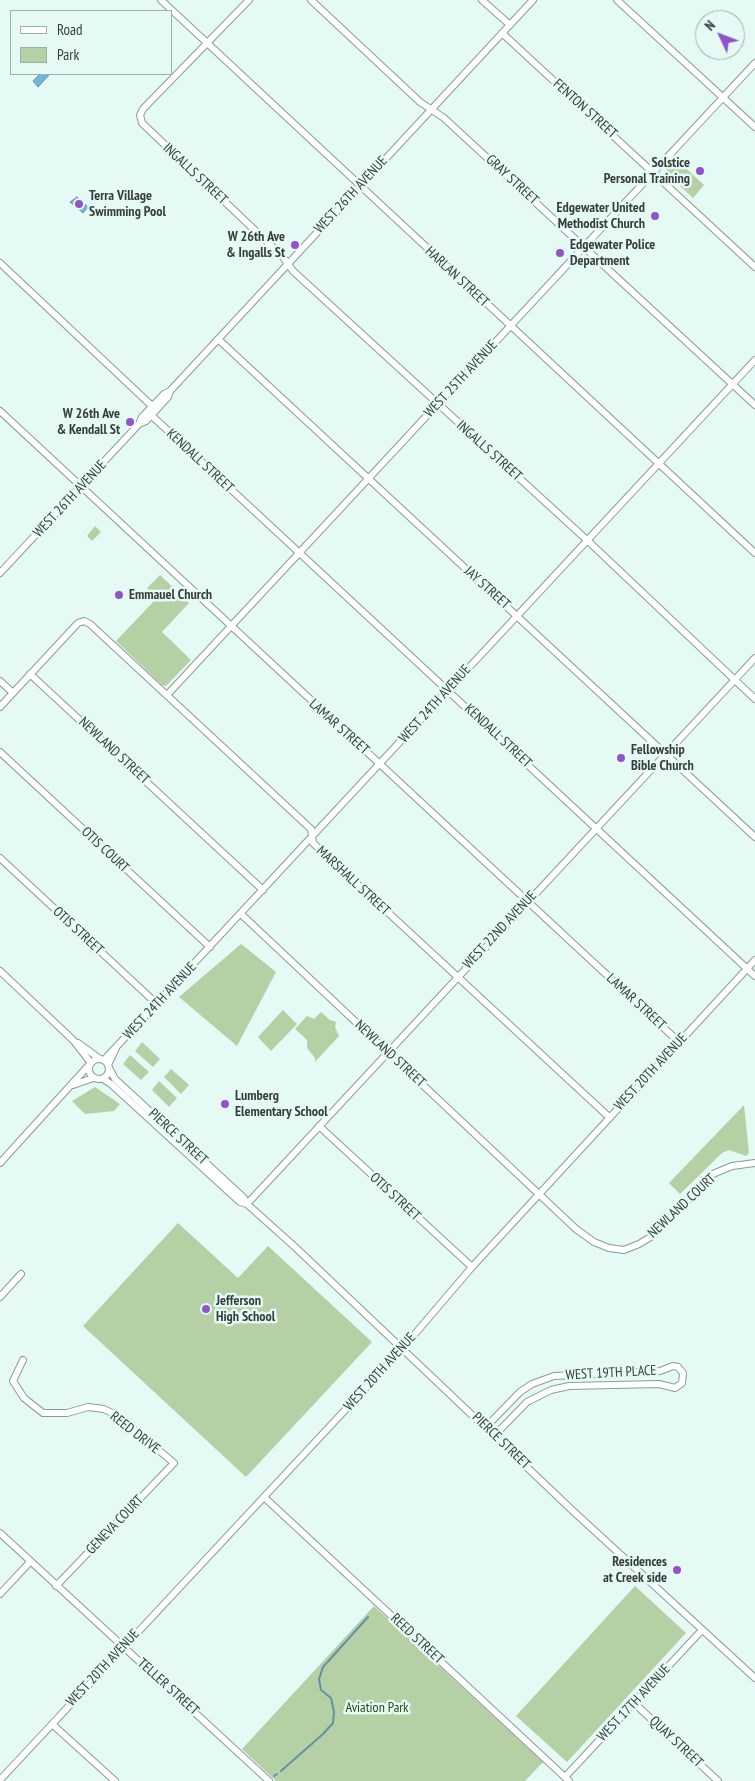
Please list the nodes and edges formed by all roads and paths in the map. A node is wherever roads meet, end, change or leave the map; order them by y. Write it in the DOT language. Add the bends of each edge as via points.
graph roads {
  1 [pos="161,0"];
  2 [pos="249,0"];
  3 [pos="311,0"];
  4 [pos="482,0"];
  5 [pos="533,0"];
  6 [pos="617,0"];
  7 [pos="171,10"];
  8 [pos="172,11"];
  9 [pos="510,25"];
  10 [pos="502,33"];
  11 [pos="206,44"];
  12 [pos="755,63"];
  13 [pos="723,97"];
  14 [pos="431,109"];
  15 [pos="755,127"];
  16 [pos="654,171"];
  17 [pos="360,186"];
  18 [pos="584,247"];
  19 [pos="0,263"];
  20 [pos="288,264"];
  21 [pos="755,267"];
  22 [pos="510,326"];
  23 [pos="218,339"];
  24 [pos="755,360"];
  25 [pos="733,384"];
  26 [pos="170,391"];
  27 [pos="437,405"];
  28 [pos="755,405"];
  29 [pos="152,406"];
  30 [pos="0,411"];
  31 [pos="152,415"];
  32 [pos="139,424"];
  33 [pos="658,464"];
  34 [pos="368,479"];
  35 [pos="81,486"];
  36 [pos="588,541"];
  37 [pos="755,553"];
  38 [pos="299,554"];
  39 [pos="0,573"];
  40 [pos="517,615"];
  41 [pos="231,628"];
  42 [pos="755,658"];
  43 [pos="30,674"];
  44 [pos="0,680"];
  45 [pos="734,680"];
  46 [pos="448,690"];
  47 [pos="13,693"];
  48 [pos="168,695"];
  49 [pos="755,699"];
  50 [pos="0,707"];
  51 [pos="0,752"];
  52 [pos="666,755"];
  53 [pos="380,764"];
  54 [pos="597,828"];
  55 [pos="755,837"];
  56 [pos="312,838"];
  57 [pos="0,858"];
  58 [pos="263,890"];
  59 [pos="527,901"];
  60 [pos="241,914"];
  61 [pos="210,947"];
  62 [pos="755,960"];
  63 [pos="747,968"];
  64 [pos="0,971"];
  65 [pos="755,976"];
  66 [pos="457,977"];
  67 [pos="157,1004"];
  68 [pos="73,1040"];
  69 [pos="679,1042"];
  70 [pos="388,1053"];
  71 [pos="105,1063"];
  72 [pos="90,1064"];
  73 [pos="93,1078"];
  74 [pos="103,1079"];
  75 [pos="72,1085"];
  76 [pos="609,1117"];
  77 [pos="319,1126"];
  78 [pos="0,1163"];
  79 [pos="755,1163"];
  80 [pos="540,1193"];
  81 [pos="247,1204"];
  82 [pos="472,1267"];
  83 [pos="21,1274"];
  84 [pos="0,1297"];
  85 [pos="402,1349"];
  86 [pos="23,1360"];
  87 [pos="486,1427"];
  88 [pos="495,1435"];
  89 [pos="174,1463"];
  90 [pos="264,1497"];
  91 [pos="0,1533"];
  92 [pos="30,1562"];
  93 [pos="56,1586"];
  94 [pos="0,1594"];
  95 [pos="702,1630"];
  96 [pos="123,1647"];
  97 [pos="755,1678"];
  98 [pos="634,1703"];
  99 [pos="52,1724"];
  100 [pos="567,1779"];
  101 [pos="0,1780"];
  102 [pos="115,1781"];
  103 [pos="269,1781"];
  104 [pos="718,1781"];
  1 -- 7 [label="street, HARLAN STREET"];
  2 -- 11 [label="street"];
  3 -- 14 [label="street, GRAY STREET"];
  4 -- 9 [label="street"];
  5 -- 9 [label="street, WEST 26TH AVENUE"];
  6 -- 13 [label="street"];
  8 -- 11 [label="street, HARLAN STREET"];
  9 -- 10 [label="street, WEST 26TH AVENUE"];
  10 -- 14 [label="street, WEST 26TH AVENUE"];
  10 -- 16 [label="street, FENTON STREET"];
  11 -- 17 [label="street, HARLAN STREET"];
  11 -- 20 [label="street, INGALLS STREET" via="143,109 140,119"];
  12 -- 13 [label="street, WEST 25TH AVENUE"];
  13 -- 15 [label="street"];
  13 -- 16 [label="street, WEST 25TH AVENUE"];
  14 -- 17 [label="street, WEST 26TH AVENUE"];
  14 -- 18 [label="street, GRAY STREET"];
  16 -- 18 [label="street, WEST 25TH AVENUE"];
  16 -- 21 [label="street, FENTON STREET"];
  17 -- 20 [label="street, WEST 26TH AVENUE"];
  17 -- 22 [label="street, HARLAN STREET"];
  18 -- 22 [label="street, WEST 25TH AVENUE"];
  18 -- 25 [label="street, GRAY STREET"];
  19 -- 29 [label="street"];
  20 -- 23 [label="street, WEST 26TH AVENUE"];
  20 -- 27 [label="street, INGALLS STREET"];
  22 -- 27 [label="street, WEST 25TH AVENUE"];
  22 -- 33 [label="street, HARLAN STREET"];
  23 -- 26 [label="street, WEST 26TH AVENUE"];
  23 -- 34 [label="street, JAY STREET"];
  24 -- 25 [label="street, WEST 24TH AVENUE"];
  25 -- 28 [label="street, GRAY STREET"];
  25 -- 33 [label="street, WEST 24TH AVENUE"];
  26 -- 29 [label="street, WEST 26TH AVENUE"];
  26 -- 31 [label="street, WEST 26TH AVENUE" via="168,398"];
  27 -- 34 [label="street, WEST 25TH AVENUE"];
  27 -- 36 [label="street, INGALLS STREET"];
  29 -- 32 [label="street, WEST 26TH AVENUE"];
  30 -- 35 [label="street, LAMAR STREET"];
  31 -- 32 [label="street, WEST 26TH AVENUE"];
  31 -- 38 [label="street, KENDALL STREET"];
  32 -- 35 [label="street, WEST 26TH AVENUE"];
  33 -- 36 [label="street, WEST 24TH AVENUE"];
  33 -- 37 [label="street, HARLAN STREET"];
  34 -- 38 [label="street, WEST 25TH AVENUE"];
  34 -- 40 [label="street, JAY STREET"];
  35 -- 39 [label="street, WEST 26TH AVENUE"];
  35 -- 41 [label="street, LAMAR STREET"];
  36 -- 40 [label="street, WEST 24TH AVENUE"];
  36 -- 45 [label="street, INGALLS STREET"];
  38 -- 41 [label="street, WEST 25TH AVENUE"];
  38 -- 46 [label="street, KENDALL STREET"];
  40 -- 46 [label="street, WEST 24TH AVENUE"];
  40 -- 52 [label="street, JAY STREET"];
  41 -- 48 [label="street, WEST 25TH AVENUE"];
  41 -- 53 [label="street, LAMAR STREET"];
  42 -- 45 [label="street, WEST 22ND AVENUE"];
  43 -- 47 [label="street"];
  43 -- 48 [label="street, MARSHALL STREET" via="78,623 84,621"];
  43 -- 58 [label="street, NEWLAND STREET"];
  44 -- 47 [label="street"];
  45 -- 49 [label="street, INGALLS STREET"];
  45 -- 52 [label="street, WEST 22ND AVENUE"];
  46 -- 53 [label="street, WEST 24TH AVENUE"];
  46 -- 54 [label="street, KENDALL STREET"];
  47 -- 50 [label="street"];
  48 -- 56 [label="street, MARSHALL STREET" via="312,829"];
  51 -- 61 [label="street, OTIS COURT"];
  52 -- 54 [label="street, WEST 22ND AVENUE"];
  52 -- 55 [label="street, JAY STREET"];
  53 -- 56 [label="street, WEST 24TH AVENUE"];
  53 -- 59 [label="street, LAMAR STREET"];
  54 -- 59 [label="street, WEST 22ND AVENUE"];
  54 -- 63 [label="street, KENDALL STREET"];
  56 -- 58 [label="street, WEST 24TH AVENUE"];
  56 -- 66 [label="street, MARSHALL STREET" via="314,844"];
  57 -- 67 [label="street, OTIS STREET"];
  58 -- 60 [label="street, WEST 24TH AVENUE"];
  59 -- 66 [label="street, WEST 22ND AVENUE"];
  59 -- 69 [label="street, LAMAR STREET"];
  60 -- 61 [label="street, WEST 24TH AVENUE"];
  60 -- 70 [label="street, NEWLAND STREET"];
  61 -- 67 [label="street, WEST 24TH AVENUE"];
  62 -- 63 [label="street, WEST 20TH AVENUE"];
  63 -- 65 [label="street, KENDALL STREET"];
  63 -- 69 [label="street, WEST 20TH AVENUE"];
  64 -- 68 [label="street, PIERCE STREET"];
  66 -- 70 [label="street, WEST 22ND AVENUE"];
  66 -- 76 [label="street, MARSHALL STREET"];
  67 -- 71 [label="street, WEST 24TH AVENUE"];
  68 -- 71 [label="street, PIERCE STREET"];
  68 -- 72 [label="street, PIERCE STREET"];
  69 -- 76 [label="street, WEST 20TH AVENUE"];
  70 -- 77 [label="street, WEST 22ND AVENUE"];
  70 -- 80 [label="street, NEWLAND STREET"];
  71 -- 72 [label="street"];
  71 -- 74 [label="street" via="108,1075"];
  71 -- 81 [label="street, PIERCE STREET" via="116,1079"];
  72 -- 73 [label="street" via="89,1072"];
  72 -- 75 [label="street"];
  73 -- 74 [label="street"];
  73 -- 75 [label="street"];
  74 -- 81 [label="street, PIERCE STREET" via="240,1202"];
  75 -- 78 [label="street"];
  76 -- 80 [label="street, WEST 20TH AVENUE"];
  77 -- 81 [label="street, WEST 22ND AVENUE"];
  77 -- 82 [label="street, OTIS STREET"];
  79 -- 80 [label="street, NEWLAND COURT" via="732,1166 713,1174 654,1235 624,1250 594,1242"];
  80 -- 82 [label="street, WEST 20TH AVENUE"];
  81 -- 85 [label="street, PIERCE STREET"];
  82 -- 85 [label="street, WEST 20TH AVENUE"];
  83 -- 84 [label="street"];
  85 -- 87 [label="street, PIERCE STREET"];
  85 -- 90 [label="street, WEST 20TH AVENUE"];
  86 -- 89 [label="street, REED DRIVE" via="14,1382 24,1398 43,1413 68,1413 88,1407 104,1409 118,1416"];
  87 -- 88 [label="street, PIERCE STREET"];
  87 -- 88 [label="street, WEST 19TH PLACE" via="520,1392 554,1376 660,1371 673,1366 683,1373 682,1383 674,1388 658,1384 569,1386 550,1390 527,1402"];
  88 -- 95 [label="street, PIERCE STREET"];
  89 -- 93 [label="street, GENEVA COURT"];
  90 -- 96 [label="street, WEST 20TH AVENUE"];
  90 -- 100 [label="street, REED STREET"];
  91 -- 92 [label="street, TELLER STREET"];
  92 -- 93 [label="street, TELLER STREET"];
  92 -- 94 [label="street"];
  93 -- 96 [label="street, TELLER STREET"];
  95 -- 97 [label="street, PIERCE STREET"];
  95 -- 98 [label="street, WEST 17TH AVENUE"];
  96 -- 99 [label="street, WEST 20TH AVENUE"];
  96 -- 103 [label="street, TELLER STREET"];
  98 -- 100 [label="street, WEST 17TH AVENUE"];
  98 -- 104 [label="street, QUAY STREET"];
  99 -- 101 [label="street, WEST 20TH AVENUE"];
  99 -- 102 [label="street"];
}
